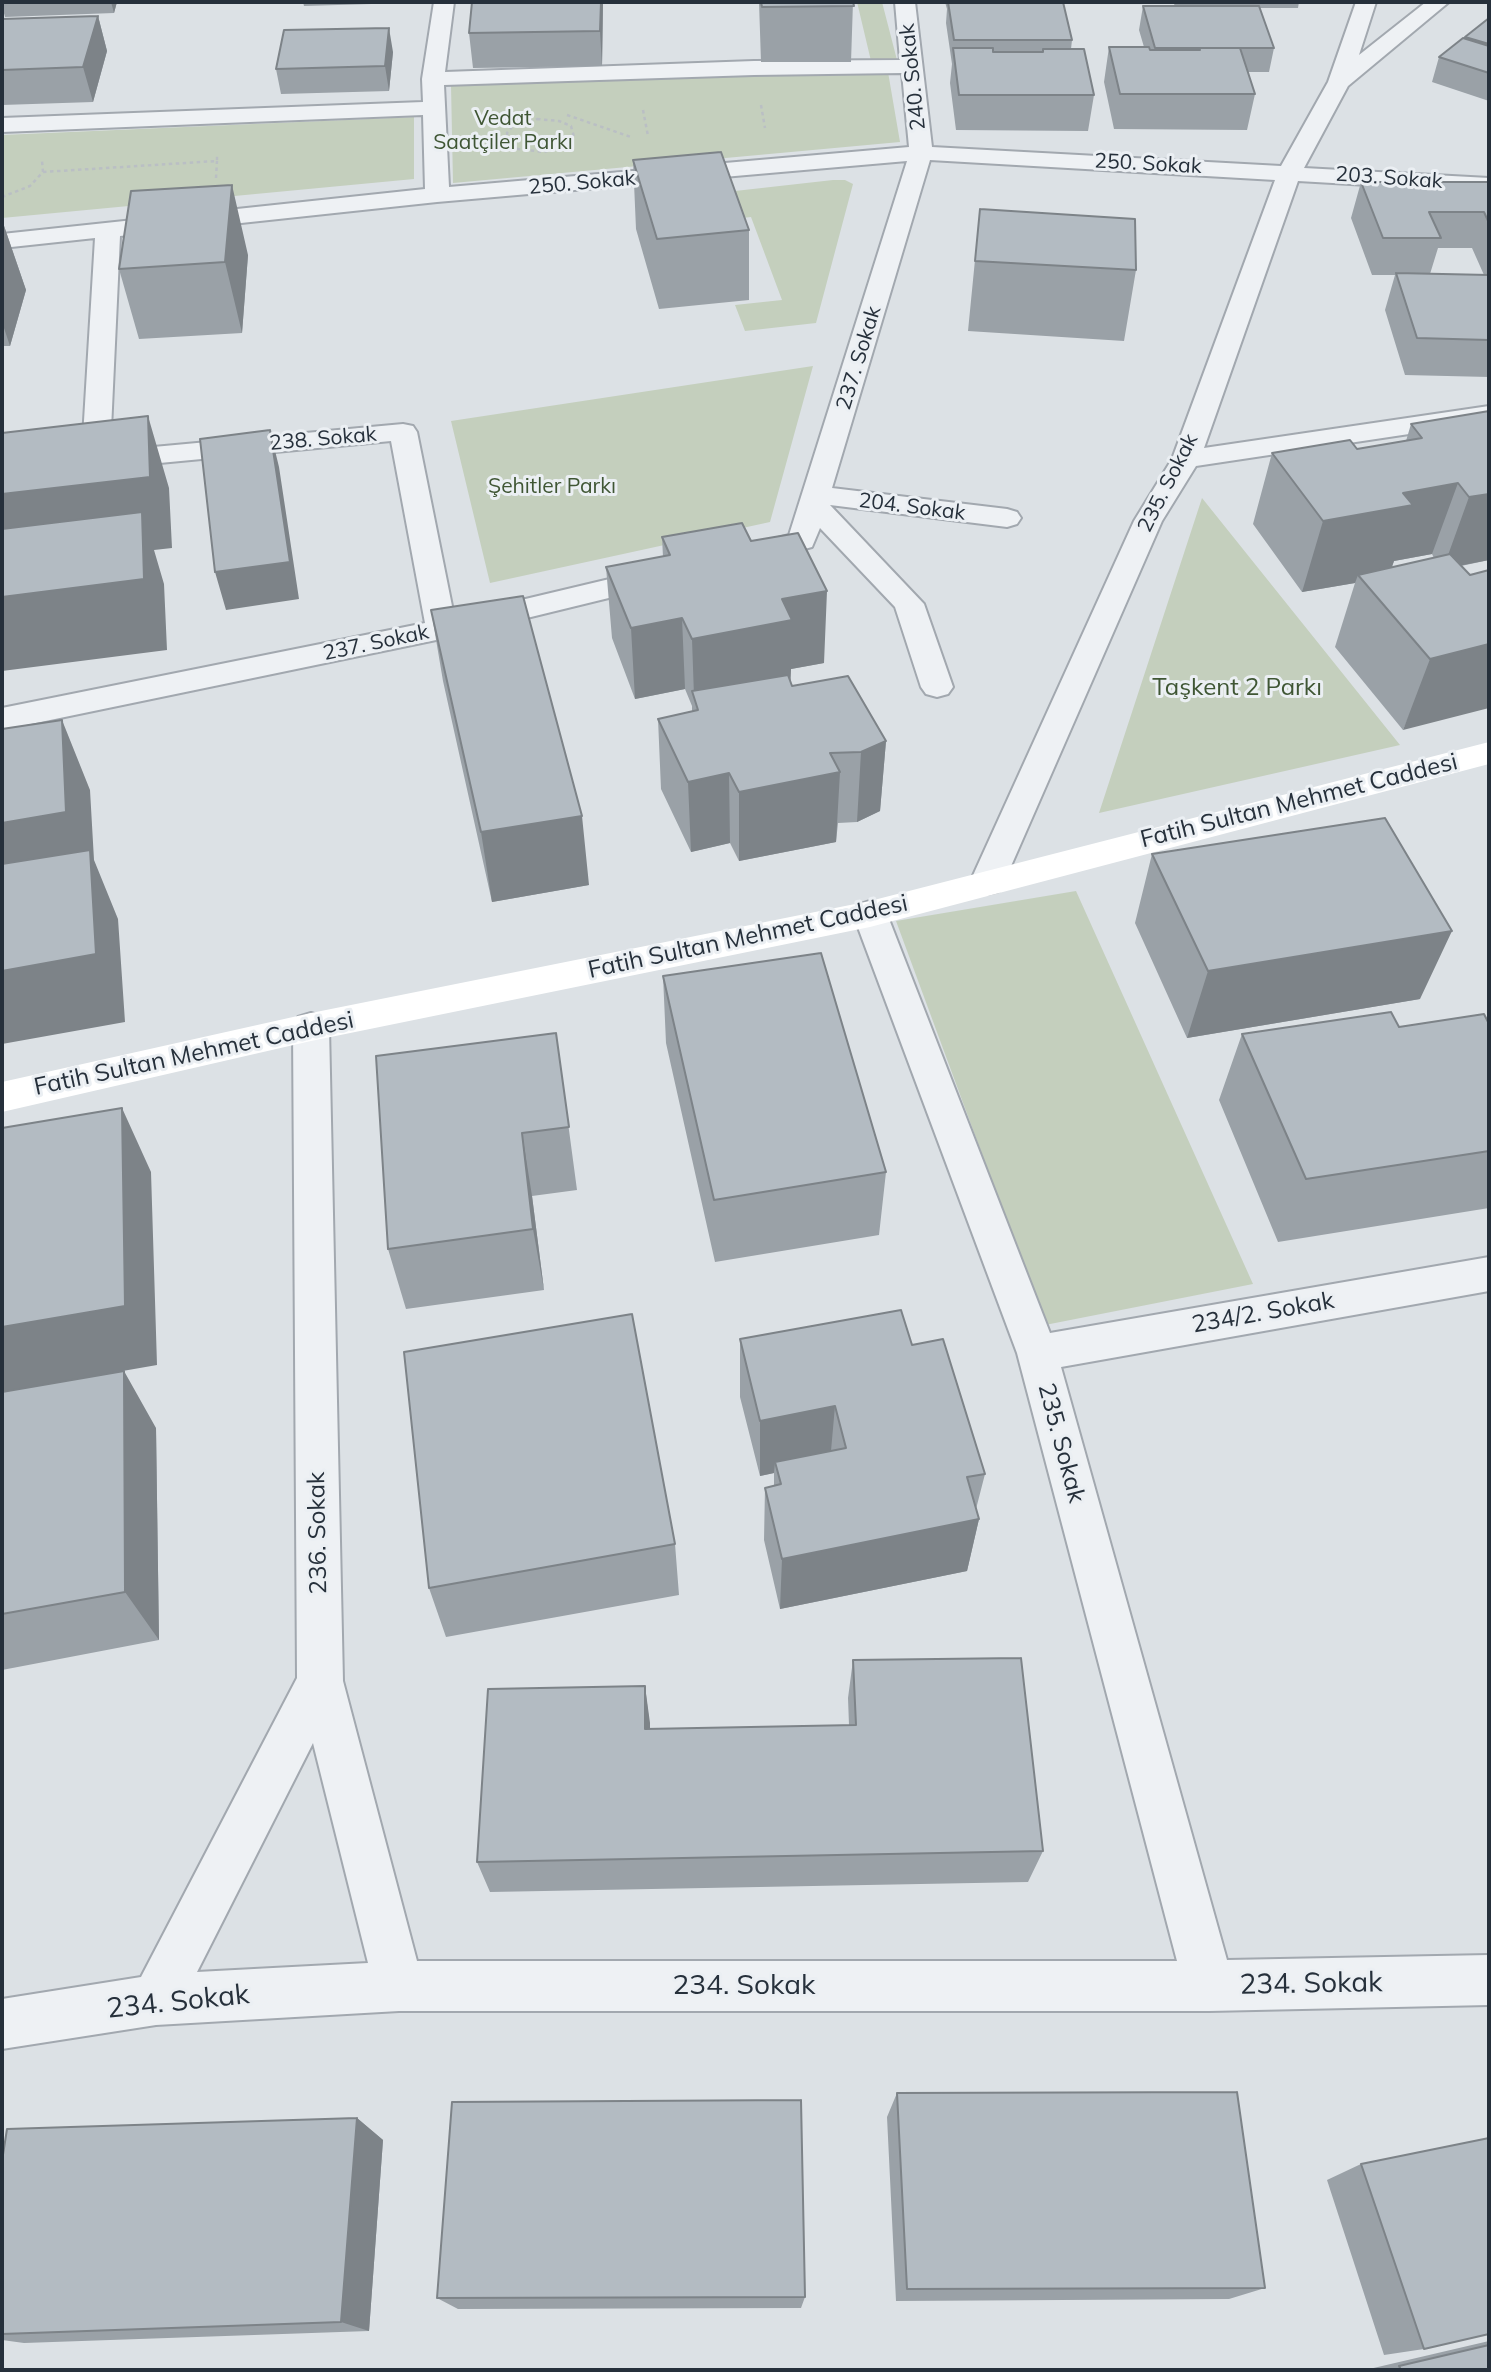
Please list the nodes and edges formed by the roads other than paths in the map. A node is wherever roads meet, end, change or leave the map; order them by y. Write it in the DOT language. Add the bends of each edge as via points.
graph roads {
  1 [pos="444,2"];
  2 [pos="905,2"];
  3 [pos="1366,2"];
  4 [pos="1439,2"];
  5 [pos="910,66"];
  6 [pos="433,79"];
  7 [pos="1339,82"];
  8 [pos="435,108"];
  9 [pos="2,125"];
  10 [pos="921,153"];
  11 [pos="1290,172"];
  12 [pos="1489,184"];
  13 [pos="437,195"];
  14 [pos="108,230"];
  15 [pos="2,241"];
  16 [pos="1489,414"];
  17 [pos="96,459"];
  18 [pos="1186,459"];
  19 [pos="2,470"];
  20 [pos="815,500"];
  21 [pos="1007,519"];
  22 [pos="722,561"];
  23 [pos="682,571"];
  24 [pos="441,629"];
  25 [pos="937,687"];
  26 [pos="2,719"];
  27 [pos="1489,752"];
  28 [pos="987,881"];
  29 [pos="870,914"];
  30 [pos="312,1027"];
  31 [pos="2,1097"];
  32 [pos="1489,1274"];
  33 [pos="1037,1353"];
  34 [pos="320,1681"];
  35 [pos="1489,1980"];
  36 [pos="399,1986"];
  37 [pos="1209,1986"];
  38 [pos="156,2000"];
  39 [pos="4,2032"];
  1 -- 6 [label="street"];
  2 -- 5 [label="street, 240. Sokak"];
  3 -- 7 [label="street"];
  4 -- 7 [label="street"];
  5 -- 6 [label="street"];
  5 -- 10 [label="street, 240. Sokak"];
  6 -- 8 [label="street"];
  7 -- 11 [label="street, 235. Sokak"];
  8 -- 9 [label="street"];
  8 -- 13 [label="street"];
  10 -- 11 [label="street, 250. Sokak"];
  10 -- 13 [label="street, 250. Sokak"];
  10 -- 20 [label="street, 237. Sokak"];
  11 -- 12 [label="street, 203. Sokak"];
  11 -- 18 [label="street, 235. Sokak"];
  13 -- 14 [label="street, 250. Sokak"];
  14 -- 15 [label="street, 250. Sokak"];
  14 -- 17 [label="street"];
  16 -- 18 [label="street"];
  17 -- 19 [label="street, 238. Sokak"];
  17 -- 24 [label="street, 238. Sokak" via="402,432"];
  18 -- 28 [label="street, 235. Sokak" via="1144,530"];
  20 -- 21 [label="street, 204. Sokak"];
  20 -- 22 [label="street, 237. Sokak" via="802,541"];
  20 -- 25 [label="street" via="909,604"];
  23 -- 24 [label="street, 237. Sokak"];
  24 -- 26 [label="street, 237. Sokak"];
  27 -- 28 [label="main road, Fatih Sultan Mehmet Caddesi"];
  28 -- 29 [label="main road, Fatih Sultan Mehmet Caddesi"];
  29 -- 30 [label="main road, Fatih Sultan Mehmet Caddesi"];
  29 -- 33 [label="street, 235. Sokak"];
  30 -- 31 [label="main road, Fatih Sultan Mehmet Caddesi"];
  30 -- 34 [label="street, 236. Sokak"];
  32 -- 33 [label="street, 234/2. Sokak"];
  33 -- 37 [label="street, 235. Sokak"];
  34 -- 36 [label="street"];
  34 -- 38 [label="street, 236. Sokak"];
  35 -- 37 [label="street, 234. Sokak"];
  36 -- 37 [label="street, 234. Sokak"];
  36 -- 38 [label="street, 234. Sokak"];
  38 -- 39 [label="street, 234. Sokak"];
}
